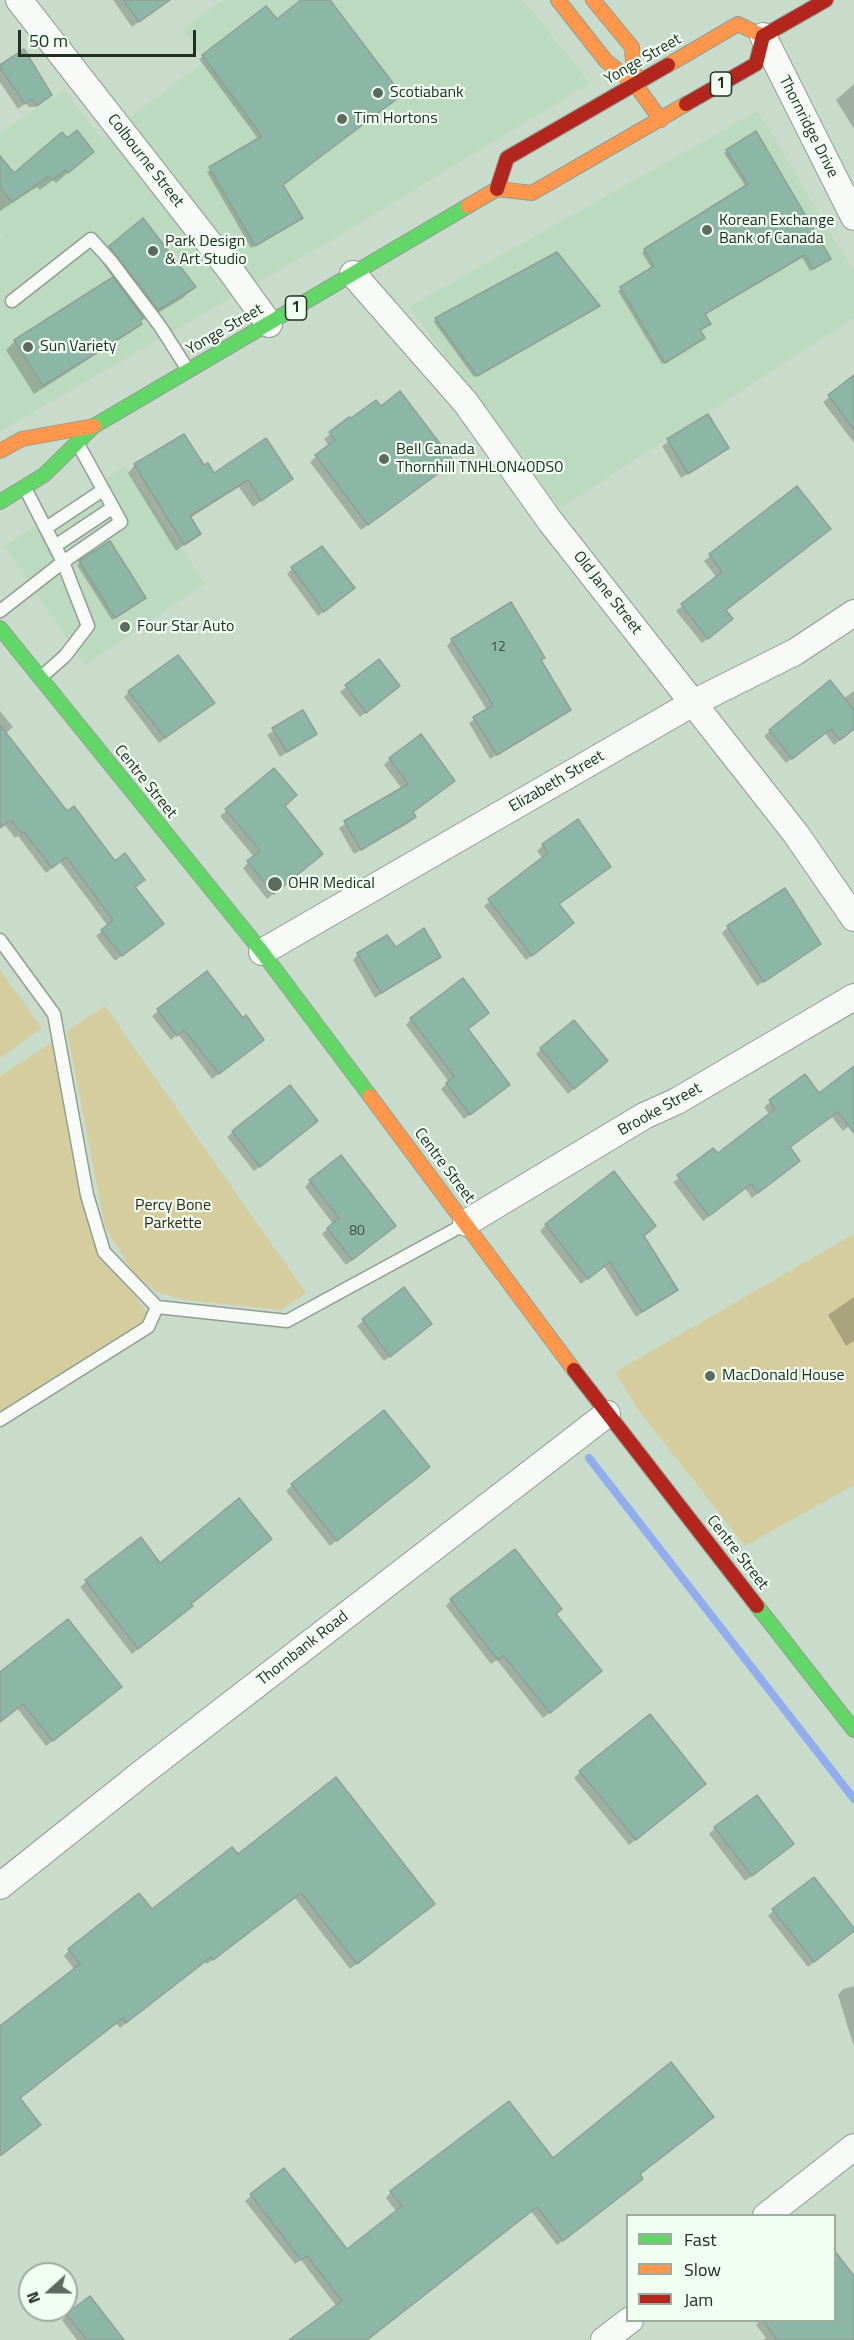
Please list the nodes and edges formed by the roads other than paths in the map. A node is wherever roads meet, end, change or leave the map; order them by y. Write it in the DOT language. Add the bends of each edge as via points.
graph roads {
  1 [pos="19,0"];
  2 [pos="558,0"];
  3 [pos="592,0"];
  4 [pos="826,0"];
  5 [pos="763,36"];
  6 [pos="635,84"];
  7 [pos="661,120"];
  8 [pos="497,189"];
  9 [pos="854,217"];
  10 [pos="353,274"];
  11 [pos="12,301"];
  12 [pos="269,324"];
  13 [pos="188,371"];
  14 [pos="94,426"];
  15 [pos="77,443"];
  16 [pos="0,451"];
  17 [pos="24,487"];
  18 [pos="103,490"];
  19 [pos="0,502"];
  20 [pos="112,508"];
  21 [pos="46,528"];
  22 [pos="56,546"];
  23 [pos="63,562"];
  24 [pos="0,611"];
  25 [pos="854,614"];
  26 [pos="3,639"];
  27 [pos="39,678"];
  28 [pos="693,703"];
  29 [pos="854,918"];
  30 [pos="0,940"];
  31 [pos="262,952"];
  32 [pos="854,997"];
  33 [pos="466,1223"];
  34 [pos="157,1308"];
  35 [pos="607,1414"];
  36 [pos="0,1420"];
  37 [pos="854,1730"];
  38 [pos="0,1886"];
  39 [pos="854,2147"];
  40 [pos="769,2214"];
  41 [pos="627,2322"];
  42 [pos="604,2340"];
  1 -- 12 [label="street, Colbourne Street"];
  2 -- 6 [label="main road" via="606,61"];
  3 -- 6 [label="main road" via="632,47"];
  4 -- 5 [label="main road"];
  5 -- 6 [label="main road, Yonge Street" via="738,24"];
  5 -- 7 [label="main road, 1" via="756,64"];
  5 -- 9 [label="street, Thornridge Drive"];
  6 -- 7 [label="main road"];
  6 -- 8 [label="main road, Yonge Street" via="507,158"];
  7 -- 8 [label="main road, 1" via="532,193"];
  8 -- 10 [label="main road, Yonge Street / 1"];
  10 -- 12 [label="main road, Yonge Street / 1"];
  10 -- 28 [label="street, Old Jane Street" via="466,403 550,520"];
  11 -- 13 [label="lane" via="91,239 160,326"];
  12 -- 13 [label="main road, Yonge Street / 1"];
  13 -- 14 [label="main road, Yonge Street / 1"];
  14 -- 15 [label="main road, Yonge Street / 1"];
  14 -- 16 [label="main road, Yonge Street / 1" via="22,439"];
  15 -- 17 [label="main road, Yonge Street / 1" via="44,475"];
  15 -- 18 [label="lane"];
  17 -- 19 [label="main road, Yonge Street / 1"];
  17 -- 21 [label="lane"];
  18 -- 20 [label="lane"];
  18 -- 21 [label="lane"];
  20 -- 22 [label="lane"];
  20 -- 23 [label="lane" via="121,522"];
  21 -- 22 [label="lane"];
  22 -- 23 [label="lane"];
  23 -- 24 [label="lane"];
  23 -- 27 [label="lane" via="88,626 65,656"];
  25 -- 28 [label="street, Elizabeth Street" via="795,652"];
  26 -- 27 [label="main road, Centre Street"];
  27 -- 31 [label="main road, Centre Street"];
  28 -- 29 [label="street, Old Jane Street" via="796,834"];
  28 -- 31 [label="street, Elizabeth Street"];
  30 -- 34 [label="lane" via="54,1014 87,1195 104,1251"];
  31 -- 33 [label="main road, Centre Street"];
  32 -- 33 [label="street, Brooke Street"];
  33 -- 34 [label="lane" via="287,1321"];
  33 -- 35 [label="main road, Centre Street"];
  34 -- 36 [label="lane" via="148,1327"];
  35 -- 37 [label="main road, Centre Street"];
  35 -- 38 [label="street, Thornbank Road"];
  39 -- 40 [label="street"];
  41 -- 42 [label="street"];
}
